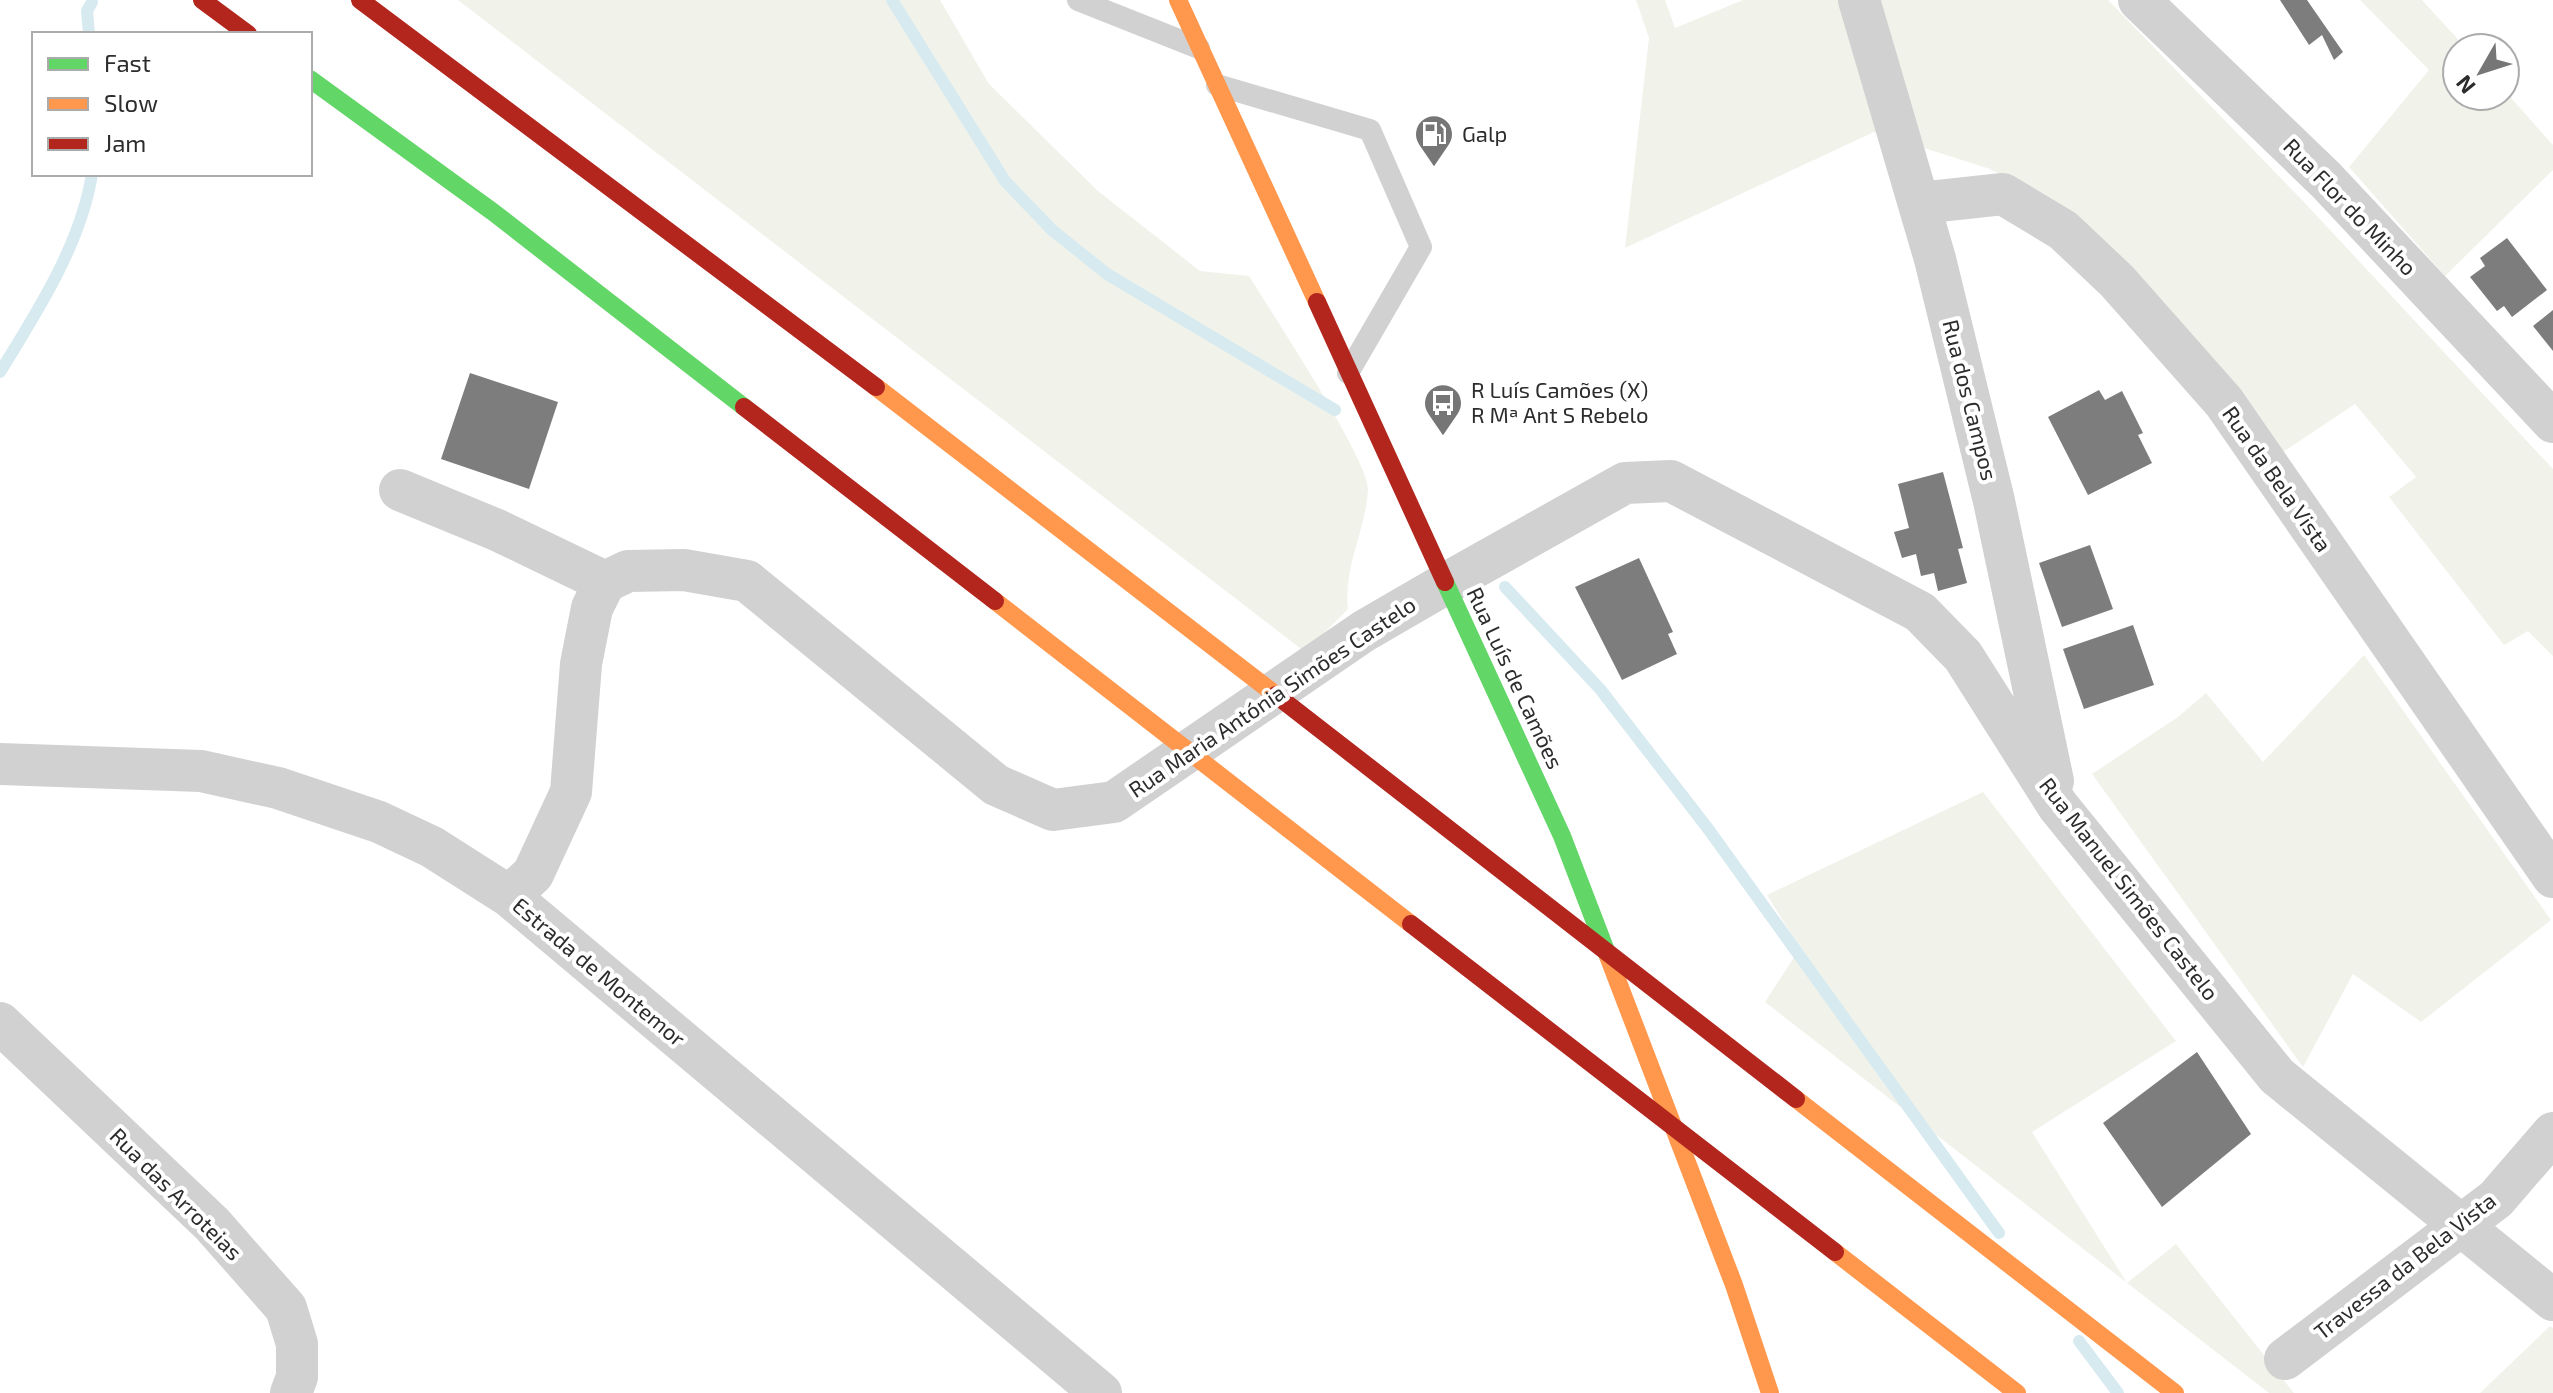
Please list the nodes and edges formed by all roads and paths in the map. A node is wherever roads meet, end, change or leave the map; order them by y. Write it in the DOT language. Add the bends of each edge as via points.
graph roads {
  1 [pos="202,0"];
  2 [pos="360,0"];
  3 [pos="1078,0"];
  4 [pos="1178,0"];
  5 [pos="1859,0"];
  6 [pos="2139,0"];
  7 [pos="245,32"];
  8 [pos="1200,49"];
  9 [pos="312,80"];
  10 [pos="1217,85"];
  11 [pos="1920,203"];
  12 [pos="1348,374"];
  13 [pos="2553,422"];
  14 [pos="400,490"];
  15 [pos="605,582"];
  16 [pos="1445,584"];
  17 [pos="0,764"];
  18 [pos="2058,806"];
  19 [pos="2553,877"];
  20 [pos="509,896"];
  21 [pos="0,1023"];
  22 [pos="2553,1133"];
  23 [pos="2460,1226"];
  24 [pos="2553,1300"];
  25 [pos="2285,1359"];
  26 [pos="291,1393"];
  27 [pos="1101,1393"];
  28 [pos="1770,1393"];
  29 [pos="2017,1393"];
  30 [pos="2175,1393"];
  1 -- 7 [label="main road"];
  2 -- 30 [label="main road" via="1134,586"];
  3 -- 8 [label="lane"];
  4 -- 8 [label="main road, Rua Luís de Camões"];
  5 -- 11 [label="street, Rua dos Campos"];
  6 -- 13 [label="street, Rua Flor do Minho" via="2326,180"];
  8 -- 10 [label="main road, Rua Luís de Camões"];
  9 -- 29 [label="main road" via="493,212"];
  10 -- 12 [label="main road, Rua Luís de Camões"];
  10 -- 12 [label="lane" via="1370,130 1421,247"];
  11 -- 18 [label="street, Rua dos Campos" via="1994,501"];
  11 -- 19 [label="street, Rua da Bela Vista" via="2003,194 2063,230 2117,281 2224,402"];
  12 -- 16 [label="main road, Rua Luís de Camões"];
  14 -- 15 [label="street"];
  15 -- 16 [label="street, Rua Maria Antónia Simões Castelo" via="628,571 684,570 747,581 996,785 1053,810 1114,802 1364,631"];
  15 -- 20 [label="street" via="592,608 581,664 571,792 533,874"];
  16 -- 18 [label="street, Rua Manuel Simões Castelo" via="1625,483 1671,481 1920,612 1963,656"];
  16 -- 28 [label="main road, Rua Luís de Camões" via="1562,836 1734,1285"];
  17 -- 20 [label="street, Estrada de Montemor" via="201,771 278,788 432,847"];
  18 -- 23 [label="street, Rua Manuel Simões Castelo" via="2277,1076"];
  20 -- 27 [label="street, Estrada de Montemor"];
  21 -- 26 [label="street, Rua das Arroteias" via="212,1224 286,1308 297,1344 297,1377"];
  22 -- 23 [label="street, Travessa da Bela Vista" via="2496,1199"];
  23 -- 24 [label="street, Rua Manuel Simões Castelo"];
  23 -- 25 [label="street, Travessa da Bela Vista"];
}
